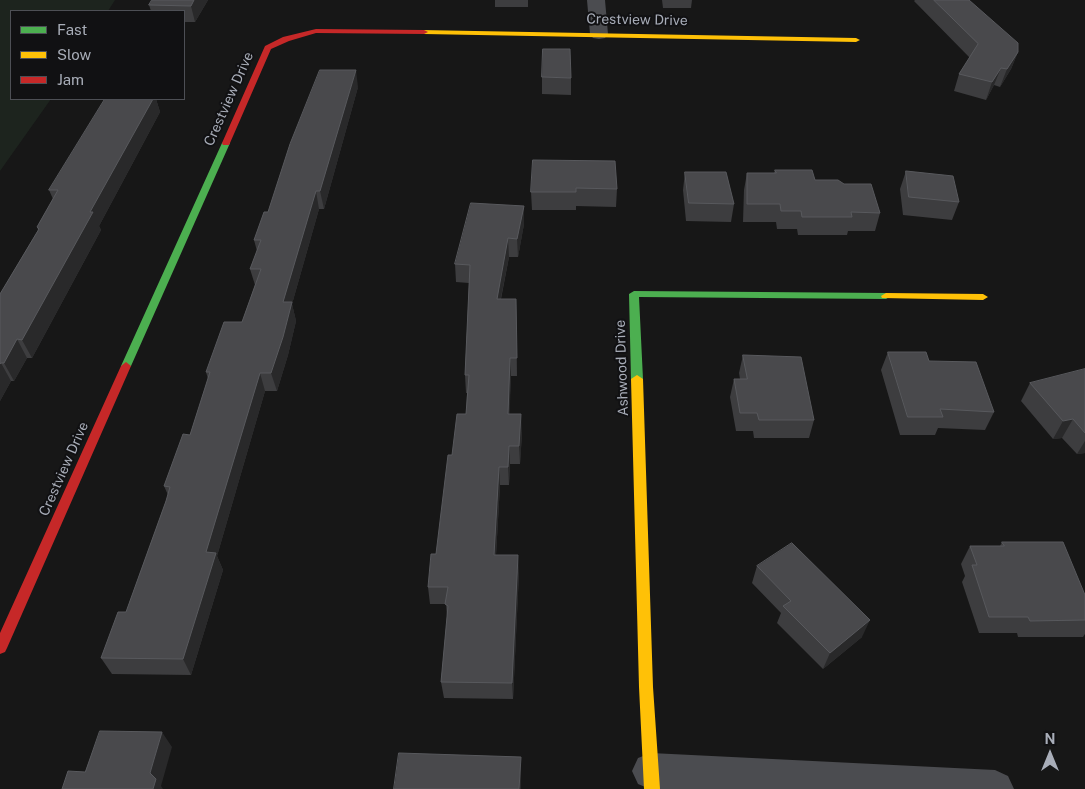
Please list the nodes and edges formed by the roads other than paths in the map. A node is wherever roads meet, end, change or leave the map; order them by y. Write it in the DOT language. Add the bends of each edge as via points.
graph roads {
  1 [pos="596,0"];
  2 [pos="599,34"];
  3 [pos="856,40"];
  4 [pos="983,297"];
  5 [pos="0,648"];
  6 [pos="651,780"];
  7 [pos="995,789"];
  1 -- 2 [label="street"];
  2 -- 3 [label="street, Crestview Drive"];
  2 -- 5 [label="street, Crestview Drive" via="316,31 268,48"];
  4 -- 6 [label="street, Ashwood Drive" via="634,294"];
  6 -- 7 [label="street"];
}
